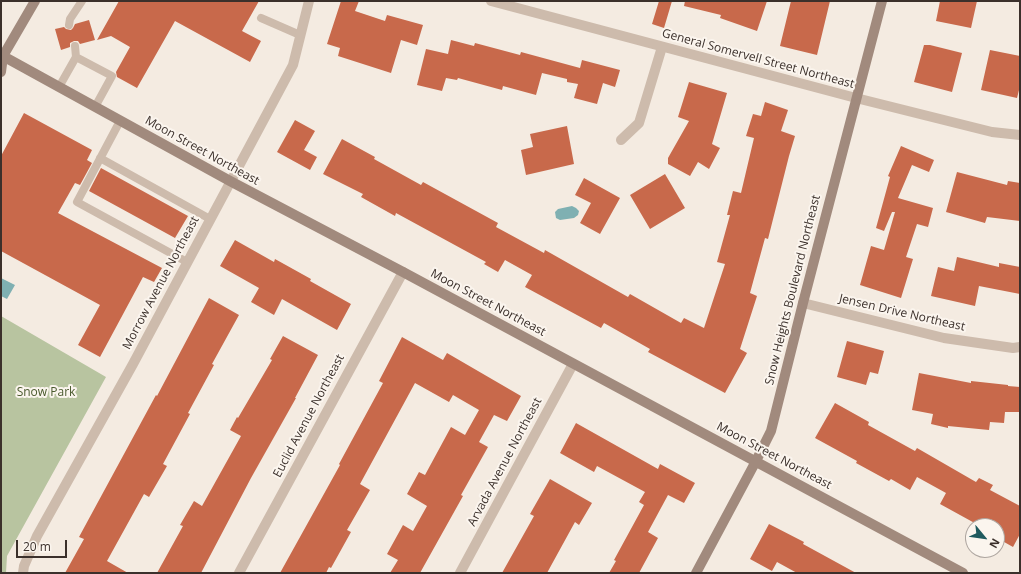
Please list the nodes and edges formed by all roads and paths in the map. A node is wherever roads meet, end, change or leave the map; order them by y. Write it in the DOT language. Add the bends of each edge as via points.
graph roads {
  1 [pos="35,1"];
  2 [pos="82,1"];
  3 [pos="308,1"];
  4 [pos="492,1"];
  5 [pos="882,1"];
  6 [pos="261,18"];
  7 [pos="69,25"];
  8 [pos="300,36"];
  9 [pos="75,46"];
  10 [pos="662,47"];
  11 [pos="2,56"];
  12 [pos="76,58"];
  13 [pos="1,72"];
  14 [pos="58,87"];
  15 [pos="856,98"];
  16 [pos="95,107"];
  17 [pos="120,121"];
  18 [pos="1020,135"];
  19 [pos="620,140"];
  20 [pos="100,158"];
  21 [pos="230,182"];
  22 [pos="210,219"];
  23 [pos="187,262"];
  24 [pos="402,272"];
  25 [pos="803,303"];
  26 [pos="1020,348"];
  27 [pos="574,364"];
  28 [pos="756,461"];
  29 [pos="23,573"];
  30 [pos="239,573"];
  31 [pos="460,573"];
  32 [pos="696,573"];
  33 [pos="964,573"];
  1 -- 11 [label="street"];
  2 -- 7 [label="lane"];
  3 -- 8 [label="street, Morrow Avenue Northeast"];
  4 -- 10 [label="street, General Somervell Street Northeast"];
  5 -- 15 [label="street, Snow Heights Boulevard Northeast"];
  6 -- 8 [label="lane"];
  8 -- 21 [label="street, Morrow Avenue Northeast" via="293,64"];
  9 -- 12 [label="lane"];
  10 -- 15 [label="street, General Somervell Street Northeast"];
  10 -- 19 [label="street" via="639,123"];
  11 -- 13 [label="street"];
  11 -- 14 [label="street, Moon Street Northeast"];
  12 -- 14 [label="lane"];
  12 -- 16 [label="lane" via="112,76"];
  14 -- 16 [label="street, Moon Street Northeast"];
  15 -- 18 [label="street, General Somervell Street Northeast" via="992,132"];
  15 -- 25 [label="street, Snow Heights Boulevard Northeast"];
  16 -- 17 [label="street, Moon Street Northeast"];
  17 -- 20 [label="lane"];
  17 -- 21 [label="street, Moon Street Northeast"];
  20 -- 22 [label="lane"];
  20 -- 23 [label="lane" via="77,202"];
  21 -- 22 [label="street, Morrow Avenue Northeast"];
  21 -- 24 [label="street, Moon Street Northeast"];
  22 -- 23 [label="street, Morrow Avenue Northeast"];
  23 -- 29 [label="street, Morrow Avenue Northeast" via="37,536"];
  24 -- 27 [label="street, Moon Street Northeast"];
  24 -- 30 [label="street, Euclid Avenue Northeast"];
  25 -- 26 [label="street, Jensen Drive Northeast" via="944,338"];
  25 -- 28 [label="street, Snow Heights Boulevard Northeast" via="771,431"];
  27 -- 28 [label="street, Moon Street Northeast"];
  27 -- 31 [label="street, Arvada Avenue Northeast"];
  28 -- 32 [label="street, Snow Heights Boulevard Northeast"];
  28 -- 33 [label="street, Moon Street Northeast"];
}
